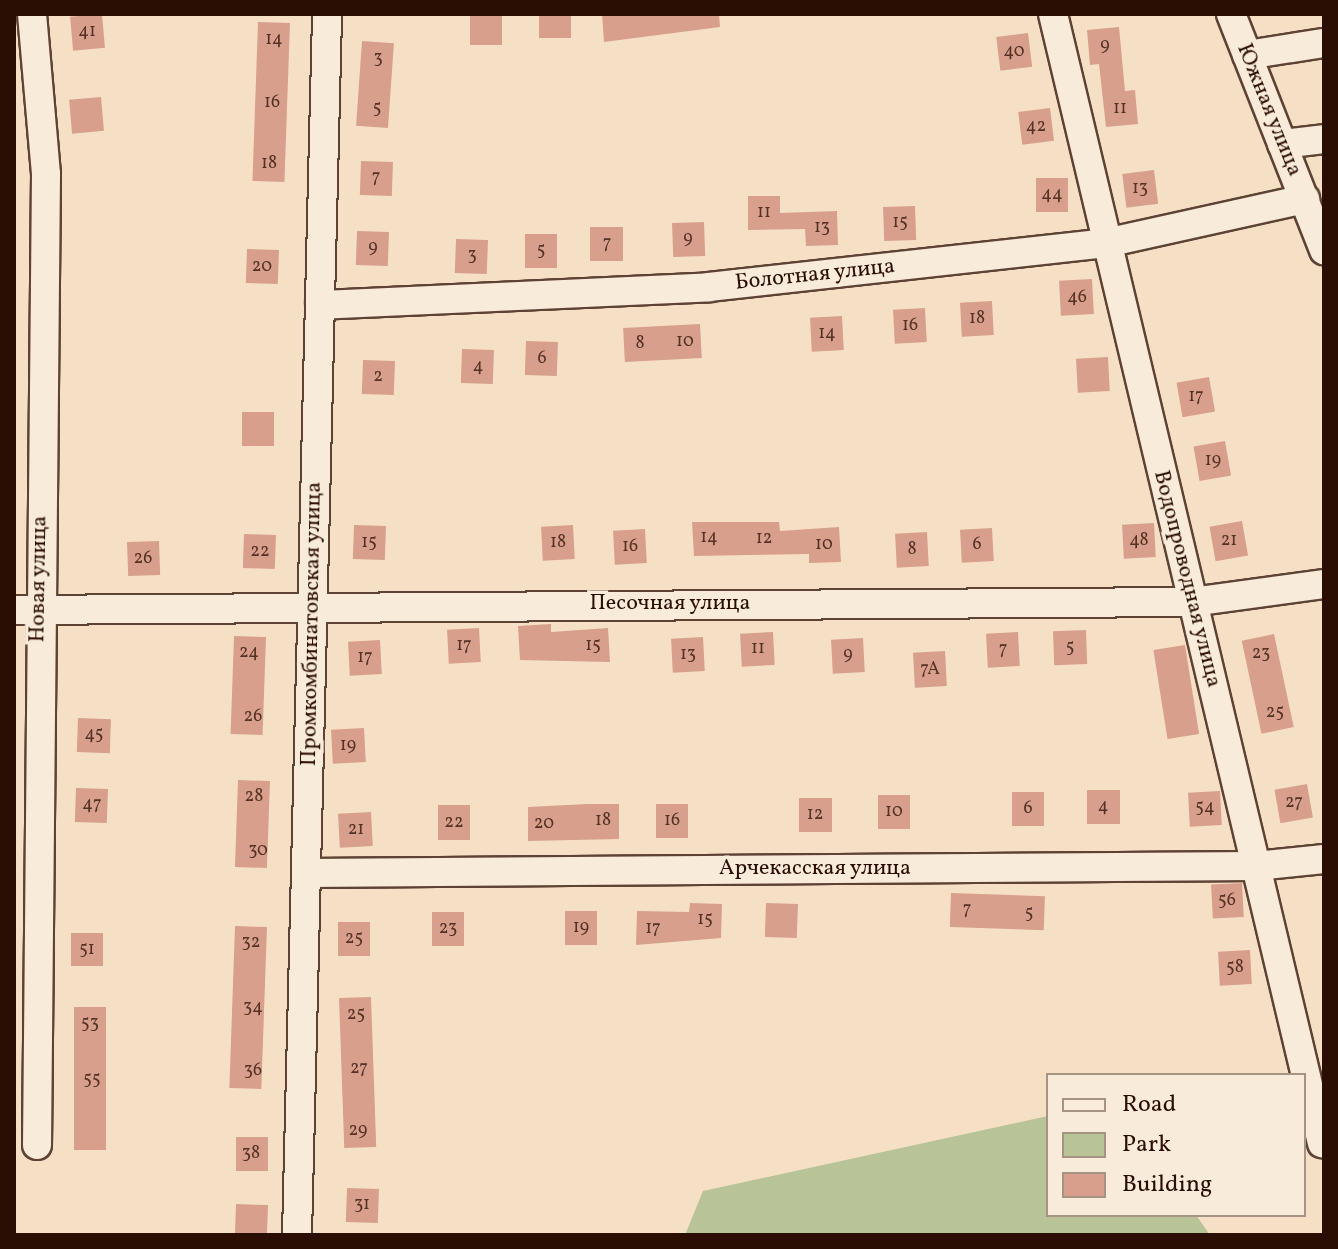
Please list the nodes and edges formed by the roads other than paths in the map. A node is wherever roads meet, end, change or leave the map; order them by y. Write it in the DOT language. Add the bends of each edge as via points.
graph roads {
  1 [pos="32,14"];
  2 [pos="327,14"];
  3 [pos="1053,14"];
  4 [pos="1231,14"];
  5 [pos="1324,43"];
  6 [pos="1247,55"];
  7 [pos="1324,139"];
  8 [pos="1282,144"];
  9 [pos="1305,199"];
  10 [pos="1106,243"];
  11 [pos="1324,250"];
  12 [pos="320,305"];
  13 [pos="1324,584"];
  14 [pos="1192,602"];
  15 [pos="312,605"];
  16 [pos="26,610"];
  17 [pos="1324,859"];
  18 [pos="1256,866"];
  19 [pos="306,873"];
  20 [pos="1305,1073"];
  21 [pos="1306,1076"];
  22 [pos="1322,1143"];
  23 [pos="37,1145"];
  24 [pos="297,1235"];
  1 -- 16 [label="street, Новая улица" via="46,174"];
  2 -- 12 [label="street, Промкомбинатовская улица"];
  3 -- 10 [label="street, Водопроводная улица"];
  4 -- 6 [label="street, Южная улица"];
  5 -- 6 [label="street"];
  6 -- 8 [label="street, Южная улица"];
  7 -- 8 [label="street"];
  8 -- 9 [label="street, Южная улица"];
  9 -- 10 [label="street, Болотная улица"];
  9 -- 11 [label="street, Южная улица"];
  10 -- 12 [label="street, Болотная улица" via="709,287"];
  10 -- 14 [label="street, Водопроводная улица"];
  12 -- 15 [label="street, Промкомбинатовская улица"];
  13 -- 14 [label="street, Песочная улица"];
  14 -- 15 [label="street, Песочная улица"];
  14 -- 18 [label="street, Водопроводная улица"];
  15 -- 16 [label="street, Песочная улица"];
  15 -- 19 [label="street, Промкомбинатовская улица"];
  16 -- 23 [label="street, Новая улица"];
  17 -- 18 [label="street, Арчекасская улица"];
  18 -- 19 [label="street, Арчекасская улица"];
  18 -- 20 [label="street, Водопроводная улица"];
  19 -- 24 [label="street, Промкомбинатовская улица"];
  21 -- 22 [label="street, Водопроводная улица"];
}
